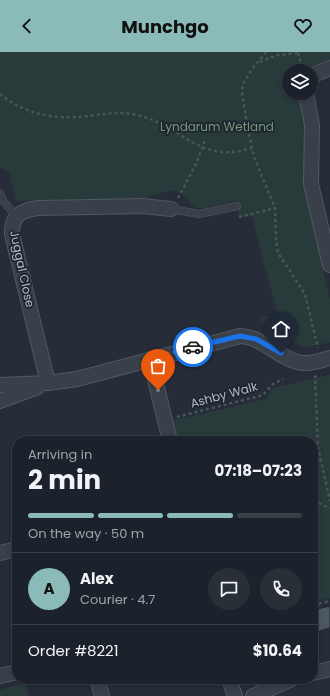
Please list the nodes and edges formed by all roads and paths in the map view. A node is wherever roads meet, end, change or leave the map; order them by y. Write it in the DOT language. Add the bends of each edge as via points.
graph roads {
  1 [pos="266,52"];
  2 [pos="298,53"];
  3 [pos="259,62"];
  4 [pos="301,64"];
  5 [pos="330,68"];
  6 [pos="318,73"];
  7 [pos="0,94"];
  8 [pos="307,100"];
  9 [pos="206,138"];
  10 [pos="202,148"];
  11 [pos="252,148"];
  12 [pos="0,194"];
  13 [pos="237,206"];
  14 [pos="275,208"];
  15 [pos="171,209"];
  16 [pos="16,216"];
  17 [pos="238,217"];
  18 [pos="330,265"];
  19 [pos="150,359"];
  20 [pos="326,359"];
  21 [pos="283,378"];
  22 [pos="48,383"];
  23 [pos="0,384"];
  24 [pos="0,401"];
  25 [pos="165,420"];
  26 [pos="169,436"];
  27 [pos="317,436"];
  28 [pos="318,442"];
  29 [pos="321,459"];
  30 [pos="318,466"];
  31 [pos="330,501"];
  32 [pos="318,503"];
  33 [pos="330,508"];
  34 [pos="12,549"];
  35 [pos="0,553"];
  36 [pos="330,601"];
  37 [pos="318,604"];
  38 [pos="330,669"];
  39 [pos="318,672"];
  40 [pos="12,673"];
  41 [pos="0,676"];
  42 [pos="99,684"];
  43 [pos="231,684"];
  44 [pos="281,684"];
  45 [pos="102,696"];
  46 [pos="235,696"];
  47 [pos="253,696"];
  1 -- 3 [label="path"];
  2 -- 3 [label="path" via="278,55"];
  2 -- 4 [label="path"];
  3 -- 11 [label="path" via="246,77 242,92"];
  5 -- 6 [label="street"];
  7 -- 10 [label="path" via="21,108 46,116 76,117 112,112 143,116 162,123"];
  8 -- 18 [label="street" via="312,125 311,184"];
  9 -- 10 [label="path"];
  10 -- 11 [label="path" via="229,152"];
  10 -- 15 [label="path" via="186,186"];
  11 -- 14 [label="path"];
  12 -- 16 [label="lane"];
  13 -- 15 [label="lane" via="199,214"];
  14 -- 17 [label="path"];
  14 -- 20 [label="path" via="278,253 305,294"];
  15 -- 16 [label="street, Juggal Close" via="143,206 38,208 25,210"];
  16 -- 22 [label="street, Juggal Close" via="12,234"];
  19 -- 20 [label="street" via="240,336 256,339 294,361 309,363"];
  19 -- 22 [label="street" via="77,379"];
  19 -- 25 [label="street"];
  20 -- 27 [label="path" via="324,374 315,377"];
  21 -- 25 [label="path, Ashby Walk" via="263,395"];
  22 -- 23 [label="street"];
  22 -- 24 [label="street"];
  25 -- 26 [label="street"];
  28 -- 29 [label="path"];
  29 -- 30 [label="path"];
  29 -- 31 [label="path"];
  32 -- 33 [label="path"];
  34 -- 35 [label="street"];
  36 -- 37 [label="path"];
  38 -- 39 [label="street"];
  40 -- 41 [label="street"];
  42 -- 45 [label="street"];
  43 -- 46 [label="street"];
  44 -- 47 [label="street"];
}
